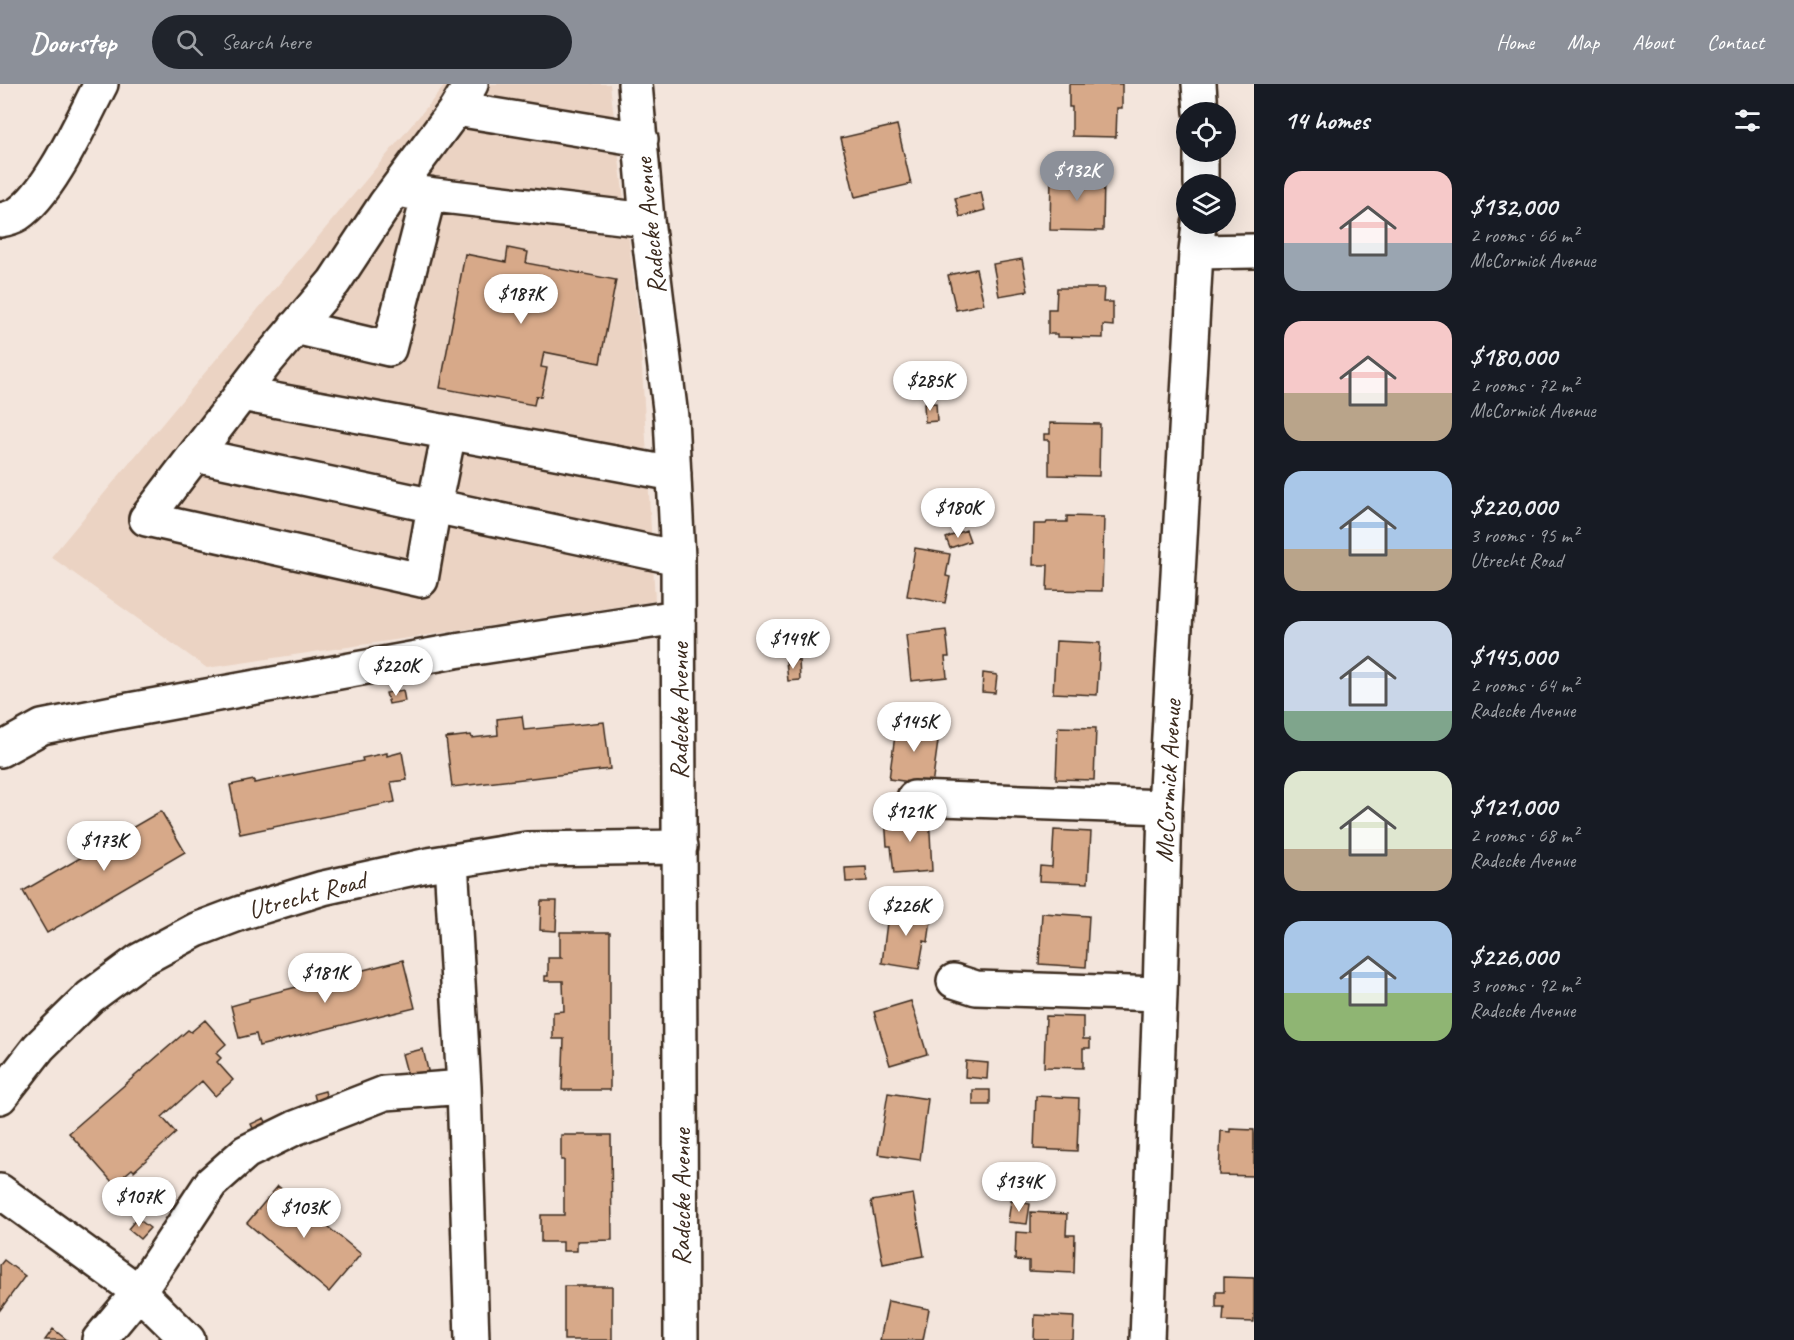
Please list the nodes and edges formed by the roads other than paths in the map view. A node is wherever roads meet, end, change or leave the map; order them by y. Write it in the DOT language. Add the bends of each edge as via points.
graph roads {
  1 [pos="101,84"];
  2 [pos="634,84"];
  3 [pos="1199,84"];
  4 [pos="463,96"];
  5 [pos="1200,102"];
  6 [pos="641,139"];
  7 [pos="395,190"];
  8 [pos="429,194"];
  9 [pos="0,220"];
  10 [pos="647,220"];
  11 [pos="1198,238"];
  12 [pos="1254,251"];
  13 [pos="295,327"];
  14 [pos="241,394"];
  15 [pos="449,433"];
  16 [pos="195,454"];
  17 [pos="674,474"];
  18 [pos="434,506"];
  19 [pos="678,558"];
  20 [pos="678,617"];
  21 [pos="0,750"];
  22 [pos="914,798"];
  23 [pos="1165,807"];
  24 [pos="680,847"];
  25 [pos="451,861"];
  26 [pos="954,981"];
  27 [pos="1160,994"];
  28 [pos="464,1087"];
  29 [pos="0,1097"];
  30 [pos="0,1191"];
  31 [pos="139,1292"];
  32 [pos="99,1340"];
  33 [pos="188,1340"];
  34 [pos="472,1340"];
  35 [pos="681,1340"];
  36 [pos="1147,1340"];
  1 -- 9 [label="street" via="63,157 30,204 15,216"];
  2 -- 6 [label="street, Radecke Avenue"];
  3 -- 5 [label="street"];
  4 -- 6 [label="street"];
  4 -- 7 [label="street"];
  6 -- 10 [label="street, Radecke Avenue"];
  7 -- 8 [label="street"];
  7 -- 13 [label="street" via="334,282"];
  8 -- 10 [label="street"];
  8 -- 13 [label="street" via="389,349"];
  10 -- 17 [label="street, Radecke Avenue" via="671,417"];
  11 -- 12 [label="street"];
  11 -- 23 [label="street, McCormick Avenue"];
  13 -- 14 [label="street"];
  14 -- 15 [label="street"];
  14 -- 16 [label="street"];
  15 -- 17 [label="street"];
  15 -- 18 [label="street"];
  16 -- 18 [label="street"];
  16 -- 18 [label="street" via="146,519 421,580"];
  17 -- 19 [label="street, Radecke Avenue"];
  18 -- 19 [label="street"];
  19 -- 20 [label="street, Radecke Avenue"];
  20 -- 21 [label="street" via="455,651 112,713 42,727"];
  20 -- 24 [label="street, Radecke Avenue"];
  22 -- 23 [label="street"];
  23 -- 27 [label="street, McCormick Avenue"];
  24 -- 25 [label="street, Utrecht Road" via="527,849"];
  24 -- 35 [label="street, Radecke Avenue"];
  25 -- 28 [label="street"];
  25 -- 29 [label="street, Utrecht Road" via="323,888 196,930 140,960 90,997 39,1047"];
  26 -- 27 [label="street" via="976,988"];
  27 -- 36 [label="street, McCormick Avenue"];
  28 -- 31 [label="street" via="385,1093 246,1152 211,1183"];
  28 -- 34 [label="street"];
  30 -- 31 [label="street"];
  31 -- 32 [label="street"];
  31 -- 33 [label="street"];
}
